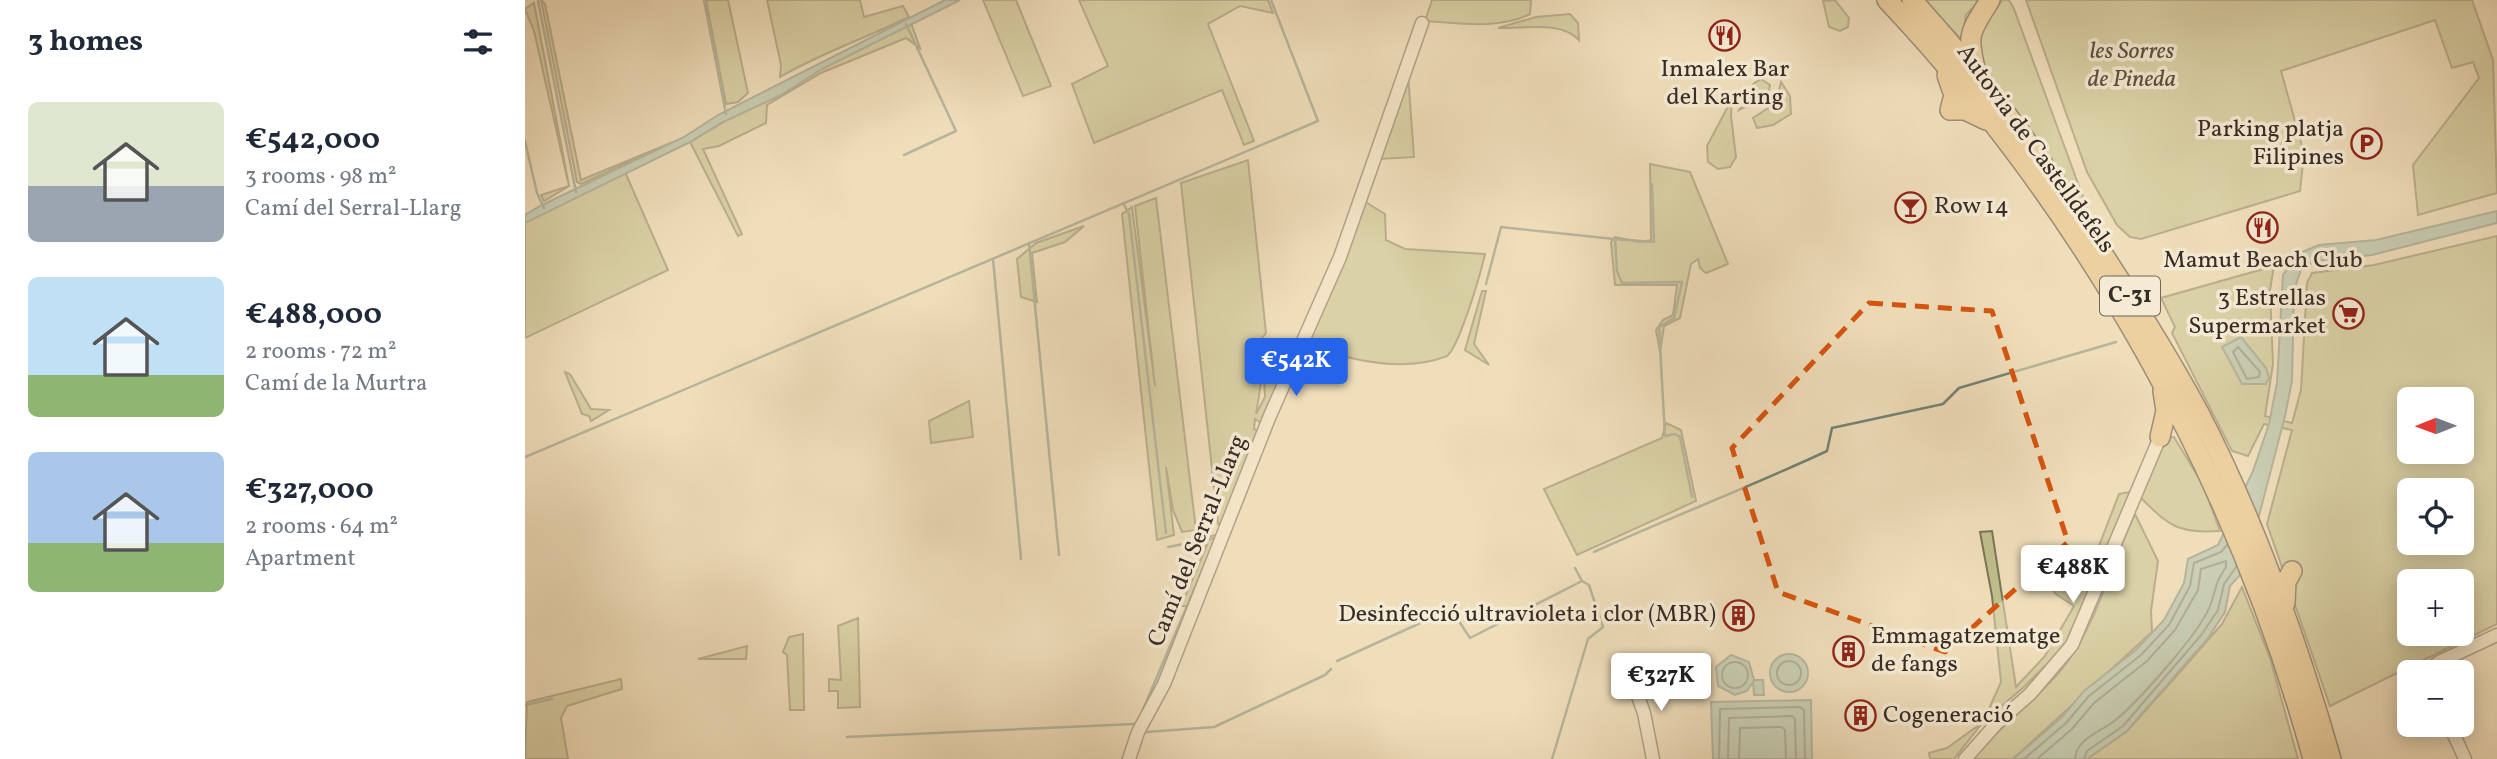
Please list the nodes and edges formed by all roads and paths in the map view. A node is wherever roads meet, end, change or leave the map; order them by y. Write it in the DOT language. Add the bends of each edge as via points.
graph roads {
  1 [pos="1887,0"];
  2 [pos="1912,0"];
  3 [pos="1990,0"];
  4 [pos="1422,23"];
  5 [pos="1976,74"];
  6 [pos="2157,374"];
  7 [pos="2159,437"];
  8 [pos="2197,455"];
  9 [pos="2258,556"];
  10 [pos="2497,635"];
  11 [pos="2443,660"];
  12 [pos="1630,677"];
  13 [pos="2455,737"];
  14 [pos="1129,759"];
  15 [pos="1653,759"];
  16 [pos="1965,759"];
  17 [pos="2312,759"];
  18 [pos="2331,759"];
  19 [pos="2465,759"];
  1 -- 6 [label="highway, Autovia de Castelldefels / C-31" via="1990,122 2069,228"];
  2 -- 5 [label="highway, Autovia de Castelldefels / C-31"];
  3 -- 5 [label="highway" via="1976,17 1971,35"];
  4 -- 14 [label="street, Camí del Serral-Llarg" via="1340,257"];
  5 -- 9 [label="highway, Autovia de Castelldefels / C-31" via="2047,169 2142,313 2237,490"];
  6 -- 7 [label="highway" via="2166,405"];
  6 -- 8 [label="highway, Autovia de Castelldefels / C-31"];
  7 -- 8 [label="highway" via="2179,433"];
  7 -- 16 [label="street" via="2072,645"];
  8 -- 9 [label="highway, Autovia de Castelldefels / C-31" via="2227,513"];
  9 -- 17 [label="highway, Autovia de Castelldefels / C-31"];
  9 -- 18 [label="highway, Autovia de Castelldefels / C-31" via="2290,627"];
  10 -- 11 [label="street"];
  12 -- 15 [label="street" via="1644,713"];
  13 -- 19 [label="street"];
}
